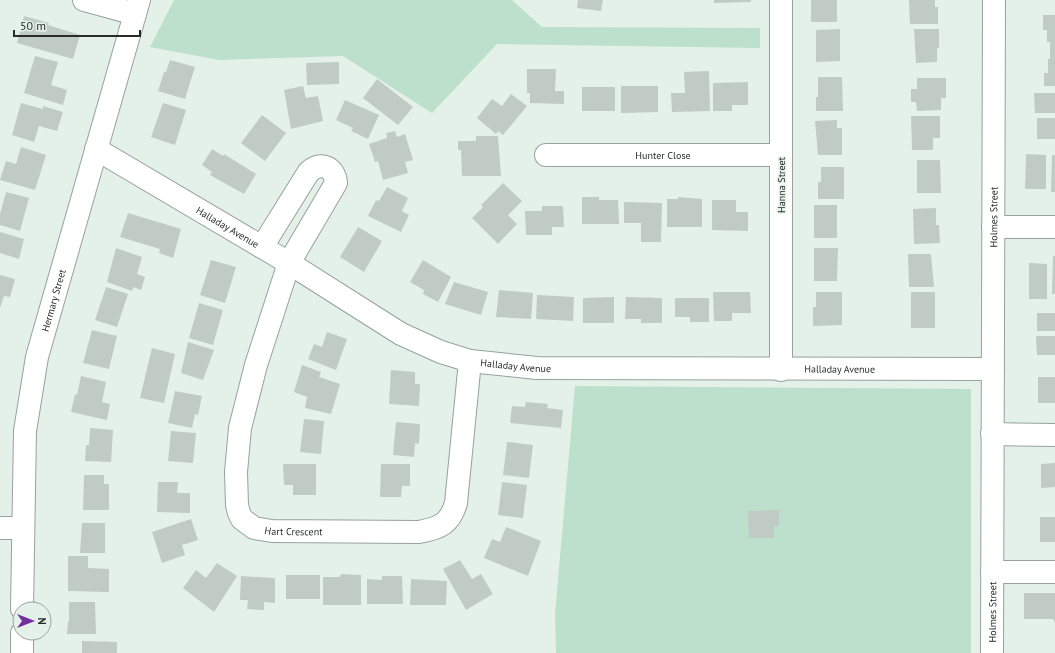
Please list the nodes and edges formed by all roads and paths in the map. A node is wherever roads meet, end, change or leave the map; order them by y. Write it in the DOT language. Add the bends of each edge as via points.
graph roads {
  1 [pos="84,0"];
  2 [pos="781,0"];
  3 [pos="994,0"];
  4 [pos="137,7"];
  5 [pos="96,149"];
  6 [pos="546,155"];
  7 [pos="781,155"];
  8 [pos="993,227"];
  9 [pos="1055,227"];
  10 [pos="262,247"];
  11 [pos="289,263"];
  12 [pos="470,361"];
  13 [pos="993,369"];
  14 [pos="781,370"];
  15 [pos="992,434"];
  16 [pos="1055,435"];
  17 [pos="0,528"];
  18 [pos="23,528"];
  19 [pos="992,572"];
  20 [pos="1055,572"];
  21 [pos="22,601"];
  22 [pos="22,641"];
  23 [pos="22,653"];
  24 [pos="992,653"];
  1 -- 4 [label="street"];
  2 -- 7 [label="street, Hanna Street"];
  3 -- 8 [label="street, Holmes Street"];
  4 -- 5 [label="street, Hermary Street"];
  5 -- 10 [label="street, Halladay Avenue"];
  5 -- 18 [label="street, Hermary Street" via="37,357 25,431"];
  6 -- 7 [label="street, Hunter Close"];
  7 -- 14 [label="street, Hanna Street"];
  8 -- 9 [label="street"];
  8 -- 13 [label="street, Holmes Street"];
  10 -- 11 [label="street, Halladay Avenue"];
  10 -- 11 [label="street, Hart Crescent" via="308,173 316,166 329,168 336,176 336,183"];
  11 -- 12 [label="street, Halladay Avenue" via="400,334 441,352"];
  11 -- 12 [label="street, Hart Crescent" via="256,366 240,428 236,472 237,505 242,519 254,528 272,531 419,532 444,524 453,513 456,503"];
  12 -- 14 [label="street, Halladay Avenue" via="537,368"];
  13 -- 14 [label="street, Halladay Avenue"];
  13 -- 15 [label="street, Holmes Street"];
  15 -- 16 [label="street"];
  15 -- 19 [label="street, Holmes Street"];
  17 -- 18 [label="street"];
  18 -- 21 [label="street, Hermary Street"];
  19 -- 20 [label="street, Holmes Street"];
  19 -- 24 [label="street, Holmes Street"];
  22 -- 23 [label="street"];
}
